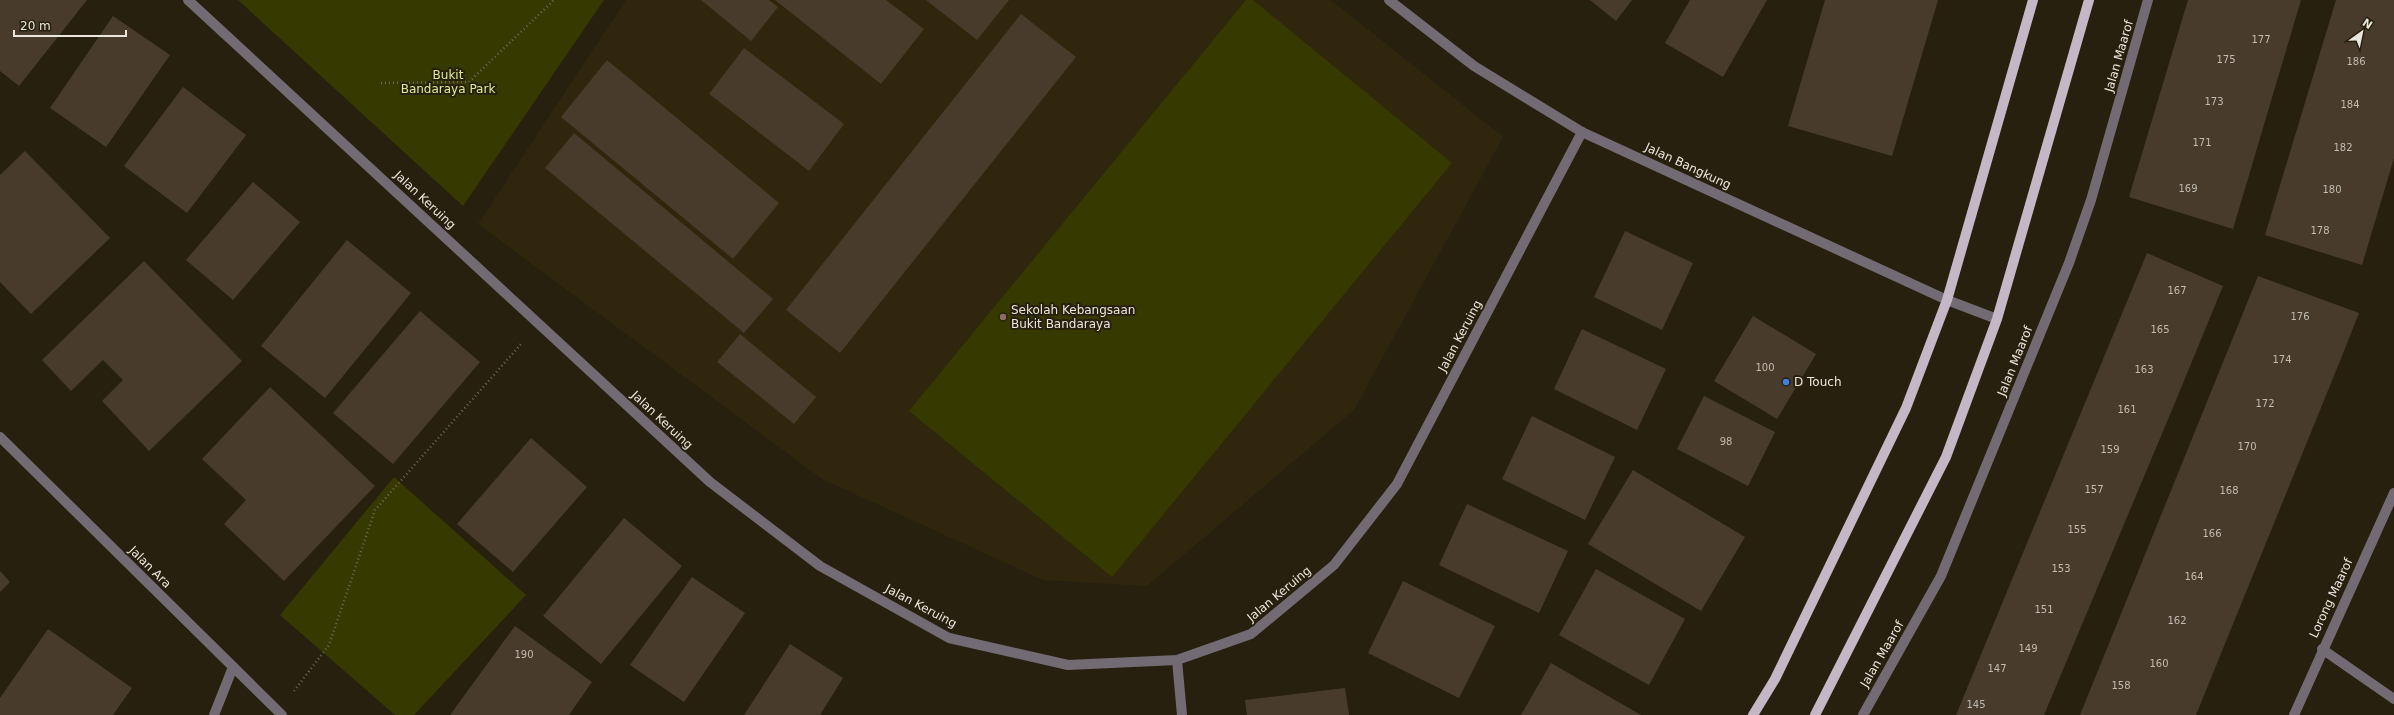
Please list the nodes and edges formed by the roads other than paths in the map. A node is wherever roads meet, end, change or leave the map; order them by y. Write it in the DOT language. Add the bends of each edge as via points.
graph roads {
  1 [pos="188,0"];
  2 [pos="1389,0"];
  3 [pos="2033,0"];
  4 [pos="2089,0"];
  5 [pos="2148,0"];
  6 [pos="1582,132"];
  7 [pos="1947,300"];
  8 [pos="1997,319"];
  9 [pos="0,437"];
  10 [pos="2394,493"];
  11 [pos="2322,649"];
  12 [pos="1177,660"];
  13 [pos="233,667"];
  14 [pos="2394,699"];
  15 [pos="278,714"];
  16 [pos="214,715"];
  17 [pos="1182,715"];
  18 [pos="1753,715"];
  19 [pos="1815,715"];
  20 [pos="1863,715"];
  21 [pos="2294,715"];
  1 -- 12 [label="street, Jalan Keruing" via="716,487 820,566 949,638 1068,665"];
  2 -- 6 [label="street, Jalan Bangkung" via="1474,66"];
  3 -- 7 [label="main road"];
  4 -- 8 [label="main road"];
  5 -- 20 [label="street, Jalan Maarof" via="2091,200 2069,263 1941,576"];
  6 -- 7 [label="street, Jalan Bangkung"];
  6 -- 12 [label="street, Jalan Keruing" via="1392,490 1334,565 1251,634"];
  7 -- 8 [label="street, Jalan Bangkung"];
  7 -- 18 [label="main road" via="1906,408 1775,679"];
  8 -- 19 [label="main road" via="1946,457"];
  9 -- 13 [label="street, Jalan Ara"];
  10 -- 11 [label="street, Lorong Maarof"];
  11 -- 14 [label="street"];
  11 -- 21 [label="street, Lorong Maarof"];
  12 -- 17 [label="street"];
  13 -- 15 [label="street, Jalan Ara"];
  13 -- 16 [label="street"];
}
